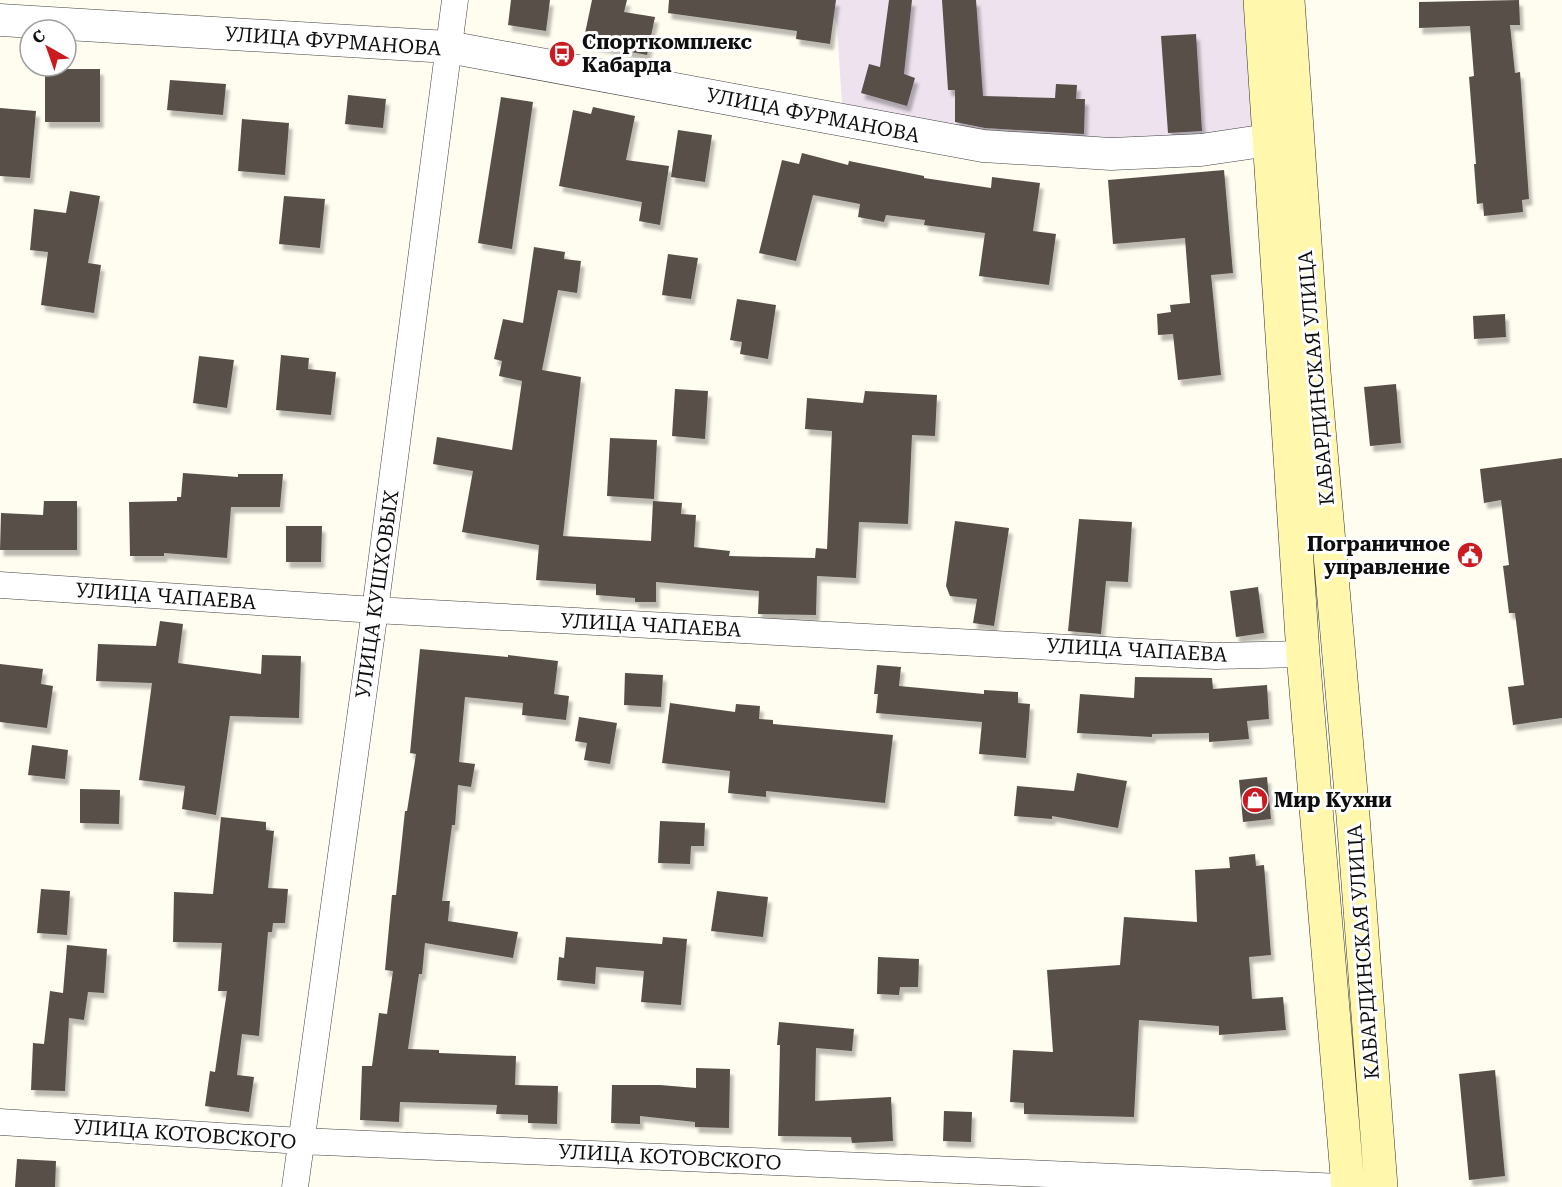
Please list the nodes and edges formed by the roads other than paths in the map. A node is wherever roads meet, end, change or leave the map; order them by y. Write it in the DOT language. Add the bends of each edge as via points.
graph roads {
  1 [pos="455,0"];
  2 [pos="1260,0"];
  3 [pos="1288,0"];
  4 [pos="0,20"];
  5 [pos="448,47"];
  6 [pos="1283,138"];
  7 [pos="0,585"];
  8 [pos="375,610"];
  9 [pos="1303,654"];
  10 [pos="0,1122"];
  11 [pos="301,1141"];
  12 [pos="295,1187"];
  13 [pos="1341,1187"];
  14 [pos="1348,1187"];
  15 [pos="1381,1187"];
  1 -- 5 [label="street, УЛИЦА КУШХОВЫХ"];
  2 -- 6 [label="main road, КАБАРДИНСКАЯ УЛИЦА"];
  3 -- 6 [label="main road, КАБАРДИНСКАЯ УЛИЦА"];
  4 -- 5 [label="street, УЛИЦА ФУРМАНОВА"];
  5 -- 6 [label="street, УЛИЦА ФУРМАНОВА" via="983,146 1111,154 1201,150"];
  5 -- 8 [label="street, УЛИЦА КУШХОВЫХ"];
  6 -- 9 [label="main road, КАБАРДИНСКАЯ УЛИЦА"];
  6 -- 15 [label="main road, КАБАРДИНСКАЯ УЛИЦА" via="1314,372"];
  7 -- 8 [label="street, УЛИЦА ЧАПАЕВА"];
  8 -- 9 [label="street, УЛИЦА ЧАПАЕВА" via="1215,656"];
  8 -- 11 [label="street, УЛИЦА КУШХОВЫХ"];
  9 -- 14 [label="main road, КАБАРДИНСКАЯ УЛИЦА"];
  10 -- 11 [label="street, УЛИЦА КОТОВСКОГО"];
  11 -- 12 [label="street, УЛИЦА КУШХОВЫХ"];
  11 -- 13 [label="street, УЛИЦА КОТОВСКОГО"];
}
